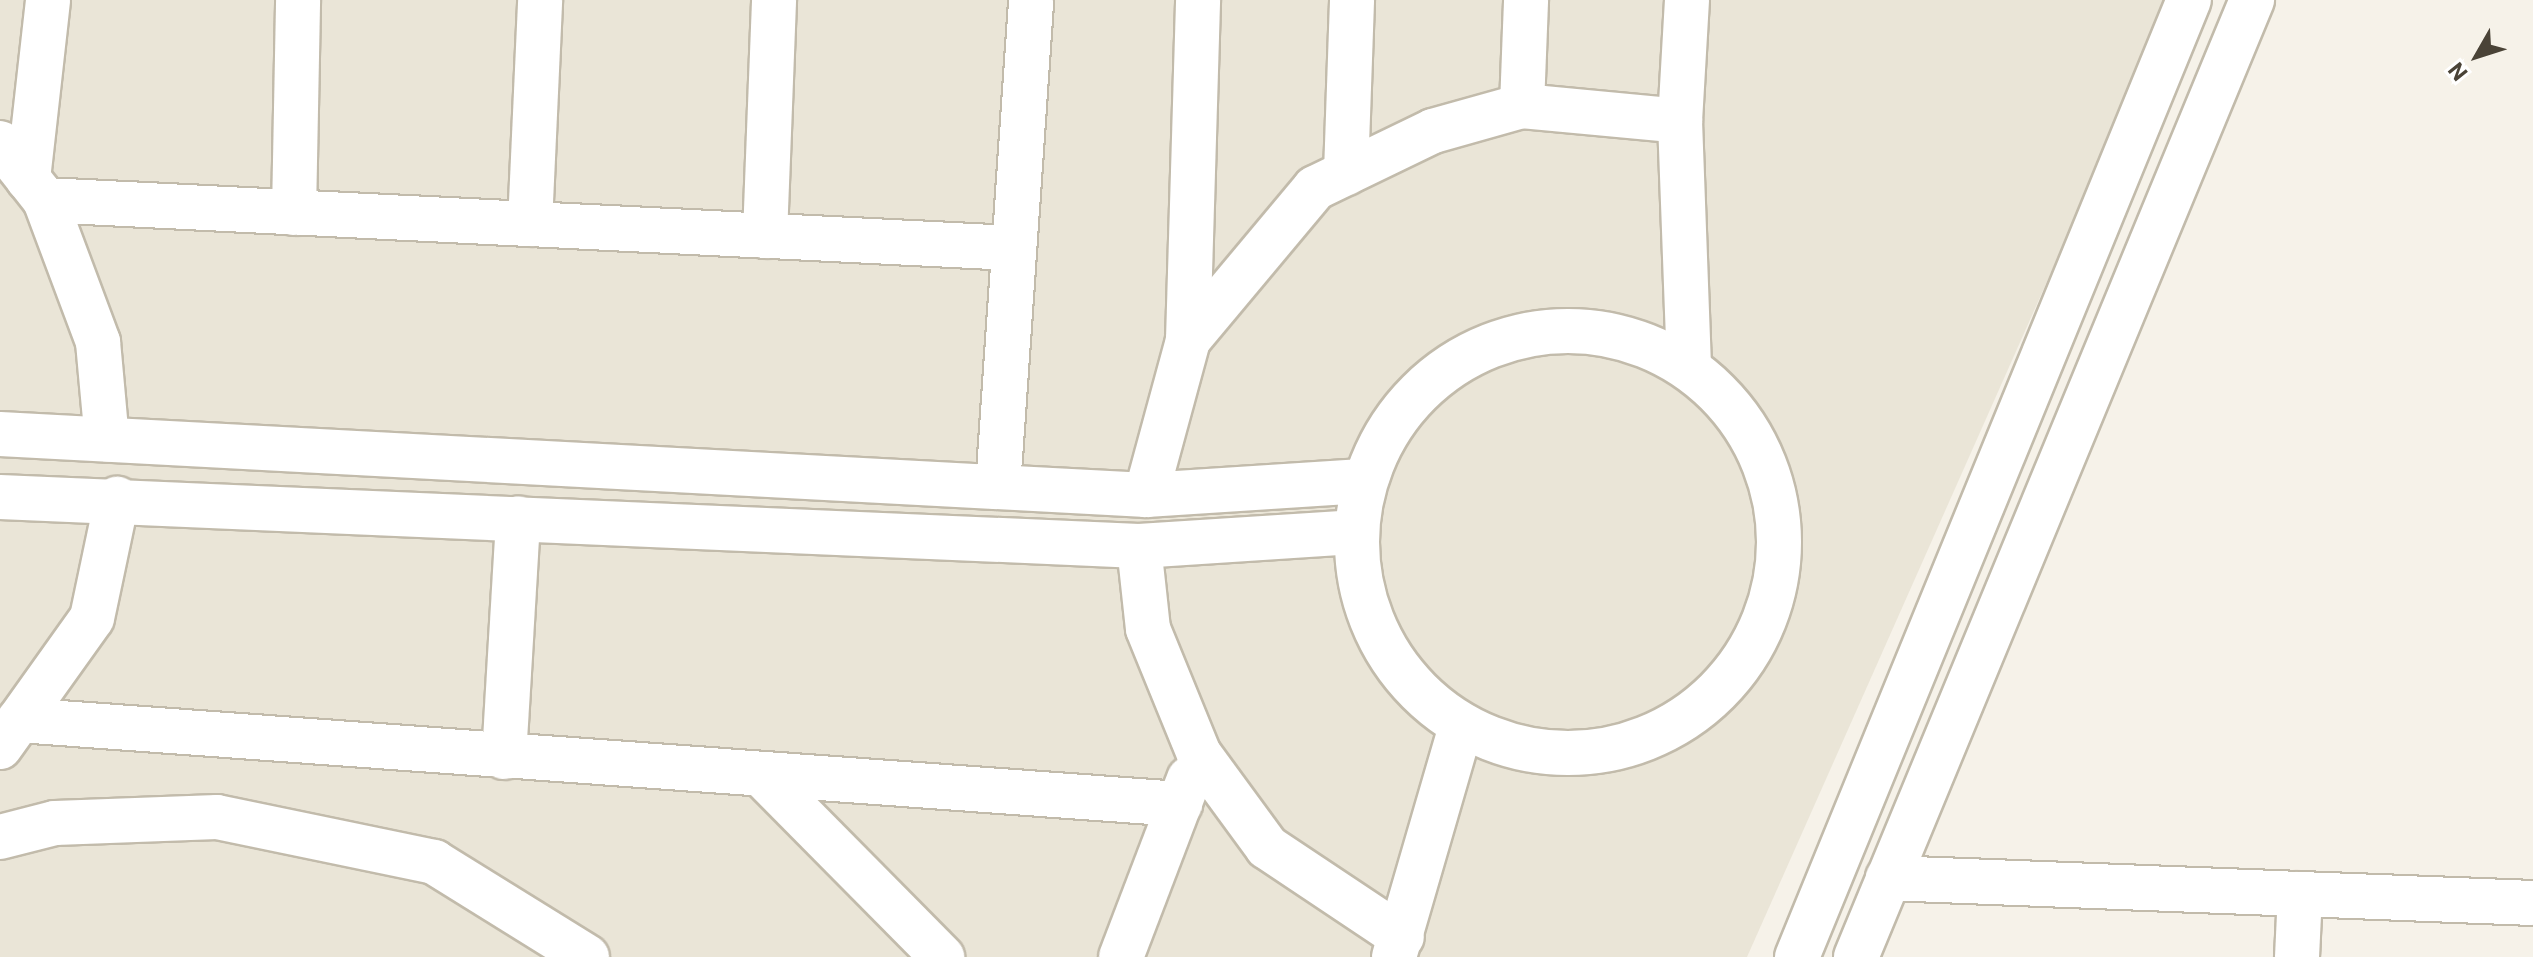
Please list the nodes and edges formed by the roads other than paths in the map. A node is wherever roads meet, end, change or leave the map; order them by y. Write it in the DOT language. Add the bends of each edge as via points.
graph roads {
  1 [pos="48,0"];
  2 [pos="298,0"];
  3 [pos="540,0"];
  4 [pos="774,0"];
  5 [pos="1031,0"];
  6 [pos="1198,0"];
  7 [pos="1352,0"];
  8 [pos="1526,0"];
  9 [pos="1687,0"];
  10 [pos="2189,0"];
  11 [pos="2252,0"];
  12 [pos="1522,106"];
  13 [pos="1680,121"];
  14 [pos="0,143"];
  15 [pos="1346,173"];
  16 [pos="37,190"];
  17 [pos="294,213"];
  18 [pos="530,224"];
  19 [pos="765,236"];
  20 [pos="1014,248"];
  21 [pos="1188,340"];
  22 [pos="1689,367"];
  23 [pos="0,434"];
  24 [pos="107,440"];
  25 [pos="1363,481"];
  26 [pos="998,487"];
  27 [pos="1146,495"];
  28 [pos="0,497"];
  29 [pos="117,499"];
  30 [pos="518,518"];
  31 [pos="1354,532"];
  32 [pos="1139,546"];
  33 [pos="1461,727"];
  34 [pos="10,734"];
  35 [pos="1199,754"];
  36 [pos="504,757"];
  37 [pos="763,776"];
  38 [pos="1180,804"];
  39 [pos="0,837"];
  40 [pos="1888,878"];
  41 [pos="2300,894"];
  42 [pos="2533,903"];
  43 [pos="1398,947"];
  44 [pos="587,957"];
  45 [pos="942,957"];
  46 [pos="1121,957"];
  47 [pos="1797,957"];
  48 [pos="1856,957"];
  49 [pos="2297,957"];
  1 -- 16 [label="street"];
  2 -- 17 [label="street"];
  3 -- 18 [label="street"];
  4 -- 19 [label="street"];
  5 -- 20 [label="street"];
  6 -- 21 [label="street"];
  7 -- 15 [label="street"];
  8 -- 12 [label="street"];
  9 -- 13 [label="street"];
  10 -- 47 [label="street"];
  11 -- 40 [label="street"];
  12 -- 13 [label="street"];
  12 -- 15 [label="street" via="1433,131"];
  13 -- 22 [label="street"];
  14 -- 16 [label="street"];
  15 -- 21 [label="street" via="1315,188"];
  16 -- 17 [label="street"];
  16 -- 24 [label="street" via="98,342"];
  17 -- 18 [label="street"];
  18 -- 19 [label="street"];
  19 -- 20 [label="street"];
  20 -- 26 [label="street"];
  21 -- 27 [label="street"];
  22 -- 25 [label="street" via="1616,334 1523,335 1460,358 1399,410"];
  22 -- 33 [label="street" via="1746,424 1777,499 1779,579 1752,654 1698,714 1625,749 1545,755"];
  23 -- 24 [label="street"];
  24 -- 26 [label="street"];
  25 -- 27 [label="street"];
  25 -- 31 [label="street"];
  26 -- 27 [label="street"];
  28 -- 29 [label="street"];
  29 -- 30 [label="street"];
  29 -- 34 [label="street" via="92,618"];
  30 -- 32 [label="street"];
  30 -- 36 [label="street"];
  31 -- 32 [label="street"];
  31 -- 33 [label="street" via="1366,611 1406,681"];
  32 -- 35 [label="street" via="1148,629"];
  33 -- 43 [label="street"];
  34 -- 36 [label="street"];
  35 -- 38 [label="street"];
  35 -- 43 [label="street" via="1267,847"];
  36 -- 37 [label="street"];
  37 -- 38 [label="street"];
  37 -- 45 [label="street"];
  38 -- 46 [label="street"];
  39 -- 44 [label="street" via="55,823 217,817 434,862"];
  40 -- 41 [label="street"];
  40 -- 48 [label="street"];
  41 -- 42 [label="street"];
  41 -- 49 [label="street"];
}
